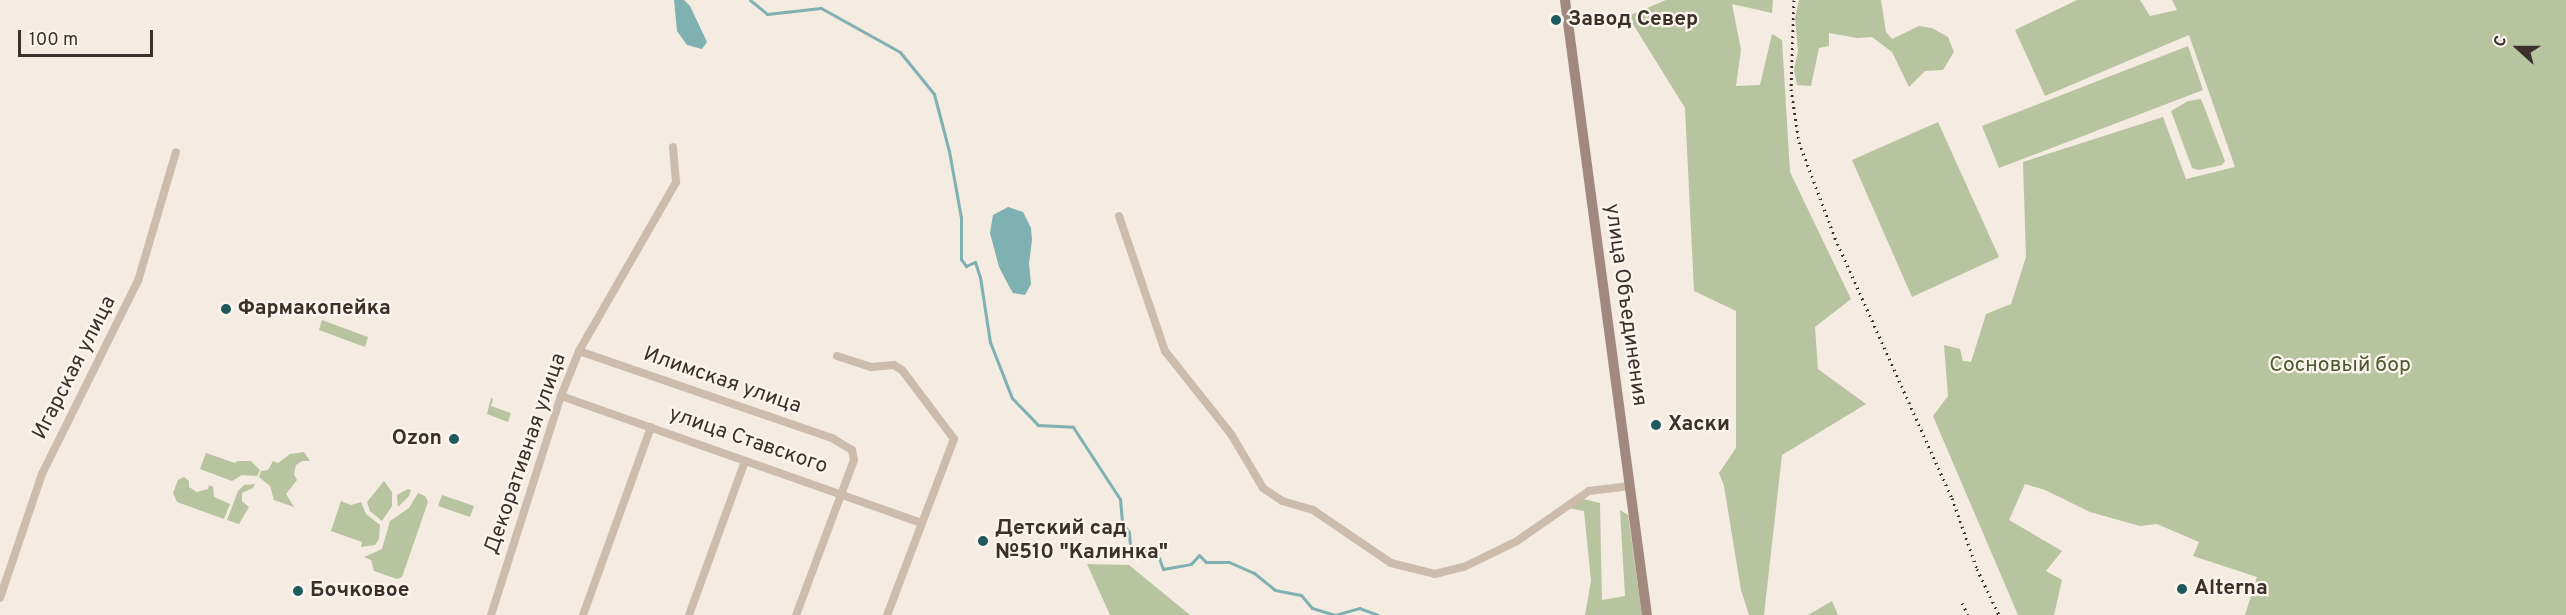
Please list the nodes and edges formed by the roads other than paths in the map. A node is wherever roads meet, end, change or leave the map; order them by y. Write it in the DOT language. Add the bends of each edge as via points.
graph roads {
  1 [pos="1565,0"];
  2 [pos="673,147"];
  3 [pos="176,152"];
  4 [pos="1119,216"];
  5 [pos="579,351"];
  6 [pos="837,356"];
  7 [pos="561,396"];
  8 [pos="651,427"];
  9 [pos="745,461"];
  10 [pos="1630,486"];
  11 [pos="841,493"];
  12 [pos="921,523"];
  13 [pos="0,598"];
  14 [pos="491,615"];
  15 [pos="583,615"];
  16 [pos="689,615"];
  17 [pos="796,615"];
  18 [pos="887,615"];
  19 [pos="1647,615"];
  1 -- 10 [label="main road, улица Объединения"];
  2 -- 5 [label="street, Декоративная улица" via="676,182"];
  3 -- 13 [label="street, Игарская улица" via="138,281 42,474"];
  4 -- 10 [label="street" via="1165,351 1232,434 1263,488 1282,501 1313,510 1391,563 1435,574 1464,567 1517,541 1589,490"];
  5 -- 7 [label="street, Декоративная улица"];
  5 -- 11 [label="street, Илимская улица" via="832,438 852,450 854,460"];
  6 -- 12 [label="street" via="871,368 894,365 902,370 954,439"];
  7 -- 8 [label="street, улица Ставского"];
  7 -- 14 [label="street, Декоративная улица"];
  8 -- 9 [label="street, улица Ставского"];
  8 -- 15 [label="street"];
  9 -- 11 [label="street, улица Ставского"];
  9 -- 16 [label="street"];
  10 -- 19 [label="main road, улица Объединения"];
  11 -- 12 [label="street, улица Ставского"];
  11 -- 17 [label="street"];
  12 -- 18 [label="street"];
}
